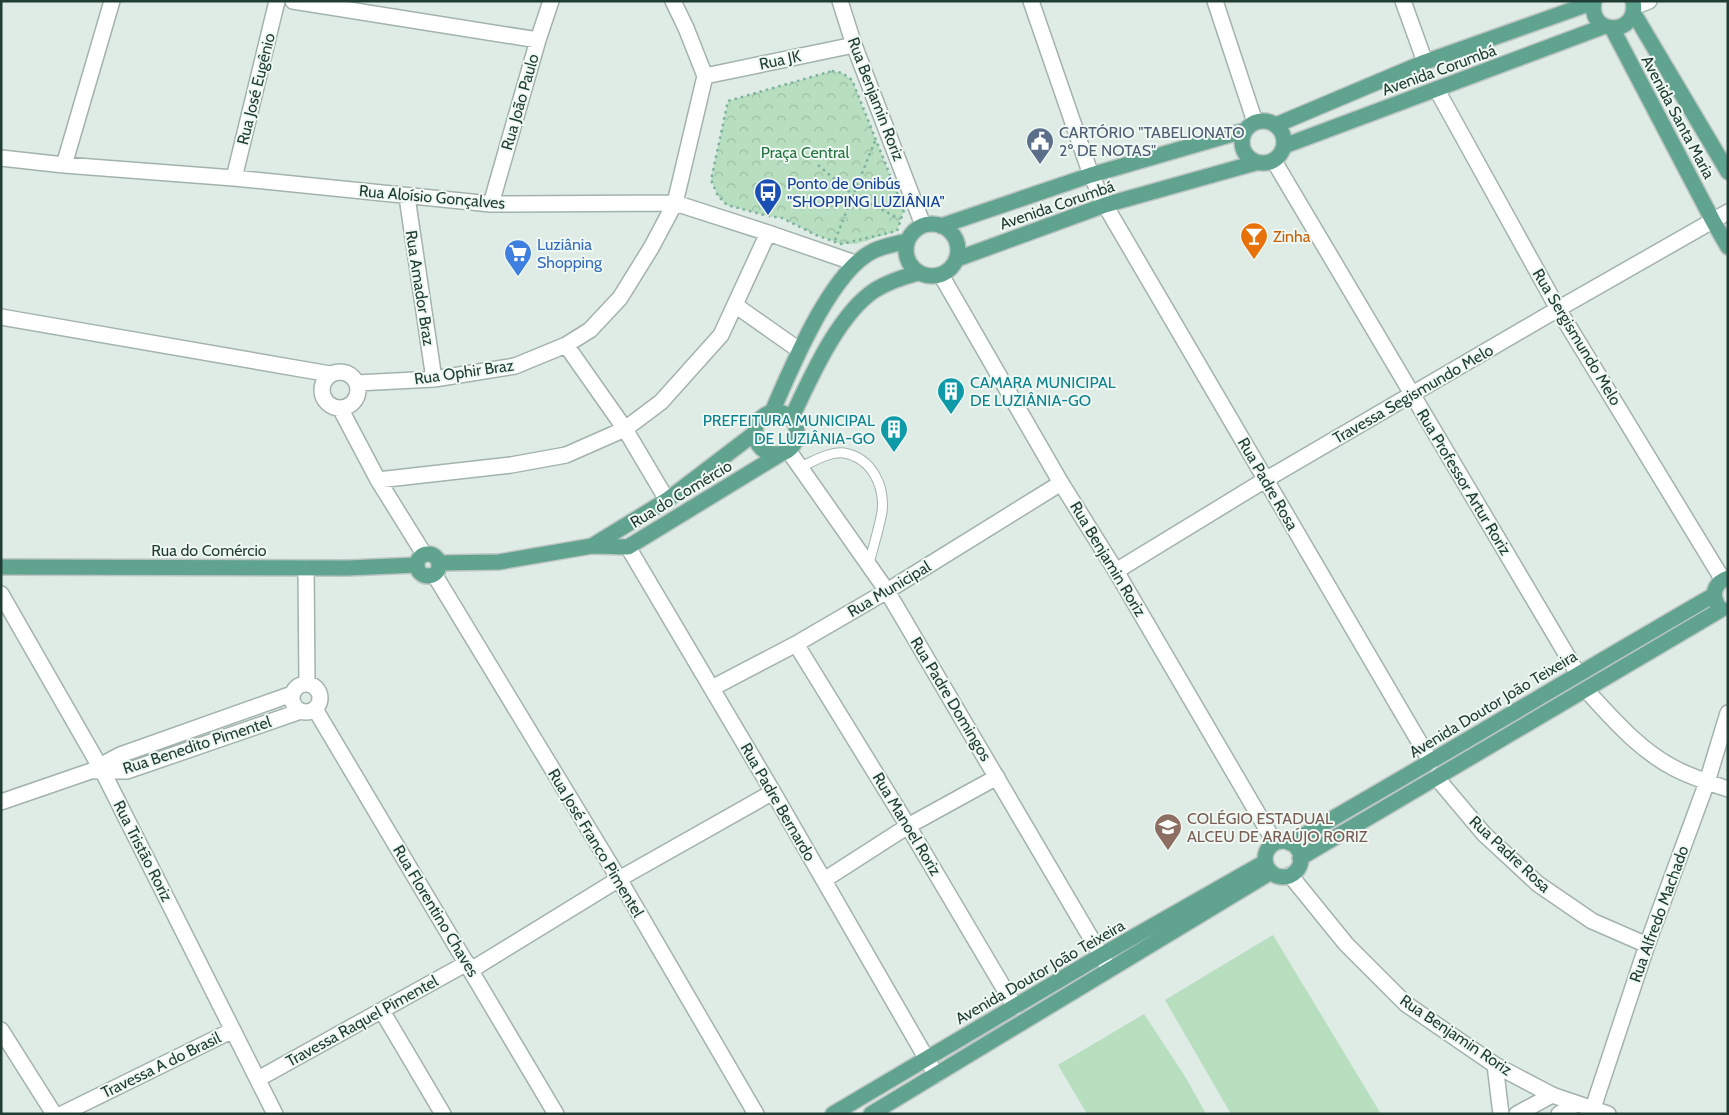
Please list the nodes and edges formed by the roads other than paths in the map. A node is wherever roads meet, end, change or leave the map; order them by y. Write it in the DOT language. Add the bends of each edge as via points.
graph roads {
  1 [pos="112,1"];
  2 [pos="277,1"];
  3 [pos="293,1"];
  4 [pos="551,1"];
  5 [pos="673,1"];
  6 [pos="840,1"];
  7 [pos="1031,1"];
  8 [pos="1215,1"];
  9 [pos="1403,1"];
  10 [pos="1594,1"];
  11 [pos="1649,1"];
  12 [pos="1633,7"];
  13 [pos="1608,27"];
  14 [pos="538,40"];
  15 [pos="854,45"];
  16 [pos="1425,62"];
  17 [pos="705,76"];
  18 [pos="1437,90"];
  19 [pos="1276,124"];
  20 [pos="1249,127"];
  21 [pos="1284,146"];
  22 [pos="1,158"];
  23 [pos="1274,160"];
  24 [pos="1256,163"];
  25 [pos="64,165"];
  26 [pos="1728,172"];
  27 [pos="1091,175"];
  28 [pos="234,178"];
  29 [pos="407,197"];
  30 [pos="675,203"];
  31 [pos="491,204"];
  32 [pos="1105,206"];
  33 [pos="1728,212"];
  34 [pos="1712,221"];
  35 [pos="923,225"];
  36 [pos="941,226"];
  37 [pos="768,233"];
  38 [pos="907,241"];
  39 [pos="1728,247"];
  40 [pos="957,259"];
  41 [pos="855,263"];
  42 [pos="918,273"];
  43 [pos="941,275"];
  44 [pos="735,305"];
  45 [pos="1558,309"];
  46 [pos="1,317"];
  47 [pos="566,345"];
  48 [pos="799,350"];
  49 [pos="330,374"];
  50 [pos="434,379"];
  51 [pos="357,383"];
  52 [pos="1412,395"];
  53 [pos="340,408"];
  54 [pos="772,412"];
  55 [pos="792,419"];
  56 [pos="626,428"];
  57 [pos="755,433"];
  58 [pos="785,451"];
  59 [pos="800,467"];
  60 [pos="378,480"];
  61 [pos="1266,480"];
  62 [pos="1061,483"];
  63 [pos="668,500"];
  64 [pos="592,546"];
  65 [pos="628,547"];
  66 [pos="420,560"];
  67 [pos="868,564"];
  68 [pos="1,567"];
  69 [pos="306,568"];
  70 [pos="437,569"];
  71 [pos="1116,571"];
  72 [pos="1725,579"];
  73 [pos="887,591"];
  74 [pos="1,594"];
  75 [pos="1714,595"];
  76 [pos="1725,610"];
  77 [pos="796,644"];
  78 [pos="1578,674"];
  79 [pos="307,684"];
  80 [pos="712,688"];
  81 [pos="1586,690"];
  82 [pos="292,694"];
  83 [pos="308,710"];
  84 [pos="1728,714"];
  85 [pos="1431,762"];
  86 [pos="98,769"];
  87 [pos="997,777"];
  88 [pos="1436,777"];
  89 [pos="1707,782"];
  90 [pos="1728,789"];
  91 [pos="773,792"];
  92 [pos="1,802"];
  93 [pos="908,826"];
  94 [pos="1282,843"];
  95 [pos="1300,858"];
  96 [pos="1268,867"];
  97 [pos="1290,875"];
  98 [pos="619,879"];
  99 [pos="824,880"];
  100 [pos="1647,945"];
  101 [pos="1100,956"];
  102 [pos="469,967"];
  103 [pos="1110,970"];
  104 [pos="1015,1006"];
  105 [pos="382,1011"];
  106 [pos="1,1030"];
  107 [pos="233,1030"];
  108 [pos="926,1058"];
  109 [pos="1496,1065"];
  110 [pos="936,1075"];
  111 [pos="258,1079"];
  112 [pos="1552,1095"];
  113 [pos="1576,1104"];
  114 [pos="881,1111"];
  115 [pos="1592,1111"];
  116 [pos="54,1114"];
  117 [pos="62,1114"];
  118 [pos="275,1114"];
  119 [pos="443,1114"];
  120 [pos="556,1114"];
  121 [pos="756,1114"];
  122 [pos="833,1114"];
  123 [pos="1501,1114"];
  124 [pos="1517,1114"];
  125 [pos="1559,1114"];
  126 [pos="1608,1114"];
  1 -- 25 [label="street"];
  2 -- 28 [label="street, Rua José Eugênio"];
  3 -- 14 [label="street"];
  4 -- 14 [label="street, Rua João Paulo"];
  5 -- 17 [label="street"];
  6 -- 15 [label="street, Rua Benjamin Roriz"];
  7 -- 27 [label="street"];
  8 -- 20 [label="street"];
  9 -- 16 [label="street"];
  10 -- 13 [label="main road, Avenida Santa Maria" via="1596,19"];
  10 -- 16 [label="main road, Avenida Corumbá"];
  11 -- 12 [label="street"];
  12 -- 13 [label="main road, Avenida Corumbá" via="1626,24"];
  12 -- 26 [label="main road, Avenida Santa Maria"];
  13 -- 18 [label="main road, Avenida Corumbá"];
  13 -- 34 [label="main road, Avenida Santa Maria"];
  14 -- 31 [label="street, Rua João Paulo"];
  15 -- 17 [label="street, Rua JK"];
  15 -- 35 [label="street, Rua Benjamin Roriz"];
  16 -- 19 [label="main road, Avenida Corumbá"];
  17 -- 30 [label="street, Rua Ophir Braz"];
  18 -- 21 [label="main road, Avenida Corumbá"];
  18 -- 45 [label="street, Rua Sergismundo Melo"];
  19 -- 20 [label="main road, Avenida Corumbá" via="1266,120"];
  19 -- 21 [label="main road" via="1283,134"];
  20 -- 24 [label="main road" via="1240,144 1245,156"];
  20 -- 27 [label="main road, Avenida Corumbá"];
  21 -- 23 [label="main road"];
  22 -- 25 [label="street, Rua Aloísio Gonçalves"];
  23 -- 24 [label="main road, Avenida Corumbá"];
  23 -- 52 [label="street, Rua Professor Artur Roriz"];
  24 -- 32 [label="main road, Avenida Corumbá"];
  25 -- 28 [label="street, Rua Aloísio Gonçalves"];
  27 -- 32 [label="street, Rua Padre Rosa"];
  27 -- 36 [label="main road, Avenida Corumbá"];
  28 -- 29 [label="street, Rua Aloísio Gonçalves"];
  29 -- 31 [label="street, Rua Aloísio Gonçalves"];
  29 -- 50 [label="street, Rua Amador Braz"];
  30 -- 31 [label="street, Rua Aloísio Gonçalves"];
  30 -- 37 [label="street, Rua Aloísio Gonçalves"];
  30 -- 47 [label="street, Rua Ophir Braz" via="620,298 590,330"];
  32 -- 40 [label="main road, Avenida Corumbá"];
  32 -- 61 [label="street, Rua Padre Rosa"];
  33 -- 34 [label="street, Travessa Segismundo Melo"];
  34 -- 39 [label="main road, Avenida Santa Maria"];
  34 -- 45 [label="street, Travessa Segismundo Melo"];
  35 -- 36 [label="main road, Avenida Corumbá"];
  35 -- 38 [label="main road" via="913,231"];
  36 -- 40 [label="main road" via="954,236 958,247"];
  37 -- 41 [label="street, Rua Aloísio Gonçalves"];
  37 -- 44 [label="street"];
  38 -- 41 [label="main road" via="874,250"];
  38 -- 42 [label="main road" via="905,253 909,264"];
  40 -- 43 [label="main road, Avenida Corumbá" via="951,269"];
  41 -- 48 [label="main road" via="836,286"];
  42 -- 43 [label="main road"];
  42 -- 55 [label="main road" via="876,290 856,305 821,358"];
  43 -- 62 [label="street, Rua Benjamin Roriz"];
  44 -- 48 [label="street"];
  44 -- 56 [label="street" via="721,335 699,361 661,402"];
  45 -- 52 [label="street, Travessa Segismundo Melo"];
  45 -- 72 [label="street, Rua Sergismundo Melo"];
  46 -- 49 [label="street"];
  47 -- 50 [label="street, Rua Ophir Braz" via="515,366"];
  47 -- 56 [label="street"];
  48 -- 54 [label="main road"];
  49 -- 51 [label="street" via="348,373"];
  49 -- 53 [label="street" via="322,384 322,395 329,405"];
  50 -- 51 [label="street, Rua Ophir Braz"];
  51 -- 53 [label="street" via="355,400"];
  52 -- 61 [label="street, Travessa Segismundo Melo"];
  52 -- 78 [label="street, Rua Professor Artur Roriz"];
  53 -- 60 [label="street"];
  54 -- 55 [label="main road"];
  54 -- 57 [label="main road" via="758,421"];
  55 -- 58 [label="main road" via="796,439"];
  56 -- 60 [label="street" via="566,455 511,465"];
  56 -- 63 [label="street"];
  57 -- 58 [label="main road" via="763,450 775,454"];
  57 -- 63 [label="main road, Rua do Comércio"];
  58 -- 59 [label="street, Rua Padre Domingos"];
  58 -- 65 [label="main road, Rua do Comércio"];
  59 -- 67 [label="street, Rua Padre Domingos"];
  59 -- 67 [label="lane" via="843,453 870,467 878,479 882,512"];
  60 -- 66 [label="street"];
  61 -- 71 [label="street, Travessa Segismundo Melo"];
  61 -- 85 [label="street, Rua Padre Rosa"];
  62 -- 71 [label="street, Rua Benjamin Roriz"];
  62 -- 73 [label="street, Rua Municipal"];
  63 -- 64 [label="main road, Rua do Comércio"];
  64 -- 65 [label="main road, Rua do Comércio"];
  64 -- 70 [label="main road, Rua do Comércio"];
  65 -- 80 [label="street, Rua Padre Bernardo"];
  66 -- 69 [label="main road, Rua do Comércio" via="348,568"];
  66 -- 70 [label="main road" via="430,554 436,557"];
  67 -- 73 [label="street, Rua Padre Domingos"];
  68 -- 69 [label="main road, Rua do Comércio"];
  69 -- 79 [label="street"];
  70 -- 98 [label="street, Rua José Franco Pimentel"];
  71 -- 94 [label="street, Rua Benjamin Roriz"];
  72 -- 75 [label="main road" via="1717,586"];
  73 -- 77 [label="street, Rua Municipal"];
  73 -- 87 [label="street, Rua Padre Domingos"];
  74 -- 86 [label="street, Rua Tristão Roriz"];
  75 -- 76 [label="main road"];
  75 -- 78 [label="main road, Avenida Doutor João Teixeira"];
  76 -- 81 [label="main road, Avenida Doutor João Teixeira"];
  77 -- 80 [label="street, Rua Municipal"];
  77 -- 93 [label="street, Rua Manoel Roriz"];
  78 -- 85 [label="main road, Avenida Doutor João Teixeira"];
  79 -- 82 [label="street" via="298,686"];
  79 -- 83 [label="street" via="316,688 320,701"];
  80 -- 91 [label="street, Rua Padre Bernardo"];
  81 -- 88 [label="main road, Avenida Doutor João Teixeira"];
  81 -- 89 [label="street" via="1619,726 1644,747 1674,768"];
  82 -- 83 [label="street" via="292,703"];
  82 -- 86 [label="street, Rua Benedito Pimentel" via="120,755"];
  83 -- 86 [label="street, Rua Benedito Pimentel" via="127,771"];
  83 -- 102 [label="street, Rua Florentino Chaves"];
  84 -- 89 [label="street, Rua Alfredo Machado"];
  85 -- 94 [label="main road, Avenida Doutor João Teixeira"];
  86 -- 92 [label="street, Rua Benedito Pimentel"];
  86 -- 107 [label="street, Rua Tristão Roriz"];
  87 -- 93 [label="street"];
  87 -- 101 [label="street, Rua Padre Domingos"];
  88 -- 95 [label="main road, Avenida Doutor João Teixeira"];
  88 -- 100 [label="street, Rua Padre Rosa" via="1484,834 1538,884 1592,921"];
  89 -- 90 [label="street"];
  89 -- 100 [label="street, Rua Alfredo Machado"];
  91 -- 98 [label="street, Travessa Raquel Pimentel"];
  91 -- 99 [label="street, Rua Padre Bernardo"];
  93 -- 99 [label="street"];
  93 -- 104 [label="street, Rua Manoel Roriz"];
  94 -- 95 [label="main road" via="1296,848"];
  94 -- 96 [label="main road" via="1267,851"];
  95 -- 97 [label="main road" via="1297,869"];
  96 -- 97 [label="main road" via="1282,876"];
  96 -- 101 [label="main road, Avenida Doutor João Teixeira"];
  96 -- 103 [label="main road, Avenida Doutor João Teixeira"];
  97 -- 109 [label="street, Rua Benjamin Roriz" via="1346,944 1406,1004"];
  98 -- 102 [label="street, Travessa Raquel Pimentel"];
  98 -- 121 [label="street, Rua José Franco Pimentel"];
  99 -- 108 [label="street, Rua Padre Bernardo"];
  100 -- 115 [label="street, Rua Alfredo Machado"];
  101 -- 103 [label="street, Rua Padre Domingos"];
  101 -- 104 [label="main road, Avenida Doutor João Teixeira"];
  102 -- 105 [label="street, Travessa Raquel Pimentel"];
  102 -- 120 [label="street, Rua Florentino Chaves"];
  103 -- 110 [label="main road, Avenida Doutor João Teixeira"];
  104 -- 108 [label="main road, Avenida Doutor João Teixeira"];
  105 -- 111 [label="street, Travessa Raquel Pimentel"];
  105 -- 119 [label="street"];
  106 -- 116 [label="street"];
  107 -- 111 [label="street, Rua Tristão Roriz"];
  107 -- 117 [label="street, Travessa A do Brasil"];
  108 -- 110 [label="street, Rua Padre Bernardo"];
  108 -- 122 [label="main road, Avenida Doutor João Teixeira"];
  109 -- 112 [label="street, Rua Benjamin Roriz"];
  109 -- 123 [label="street"];
  110 -- 114 [label="main road, Avenida Doutor João Teixeira"];
  111 -- 118 [label="street, Rua Tristão Roriz"];
  112 -- 113 [label="street, Rua Benjamin Roriz"];
  112 -- 124 [label="street"];
  113 -- 115 [label="street, Rua Benjamin Roriz"];
  113 -- 125 [label="street"];
  115 -- 126 [label="street, Rua Benjamin Roriz"];
}
